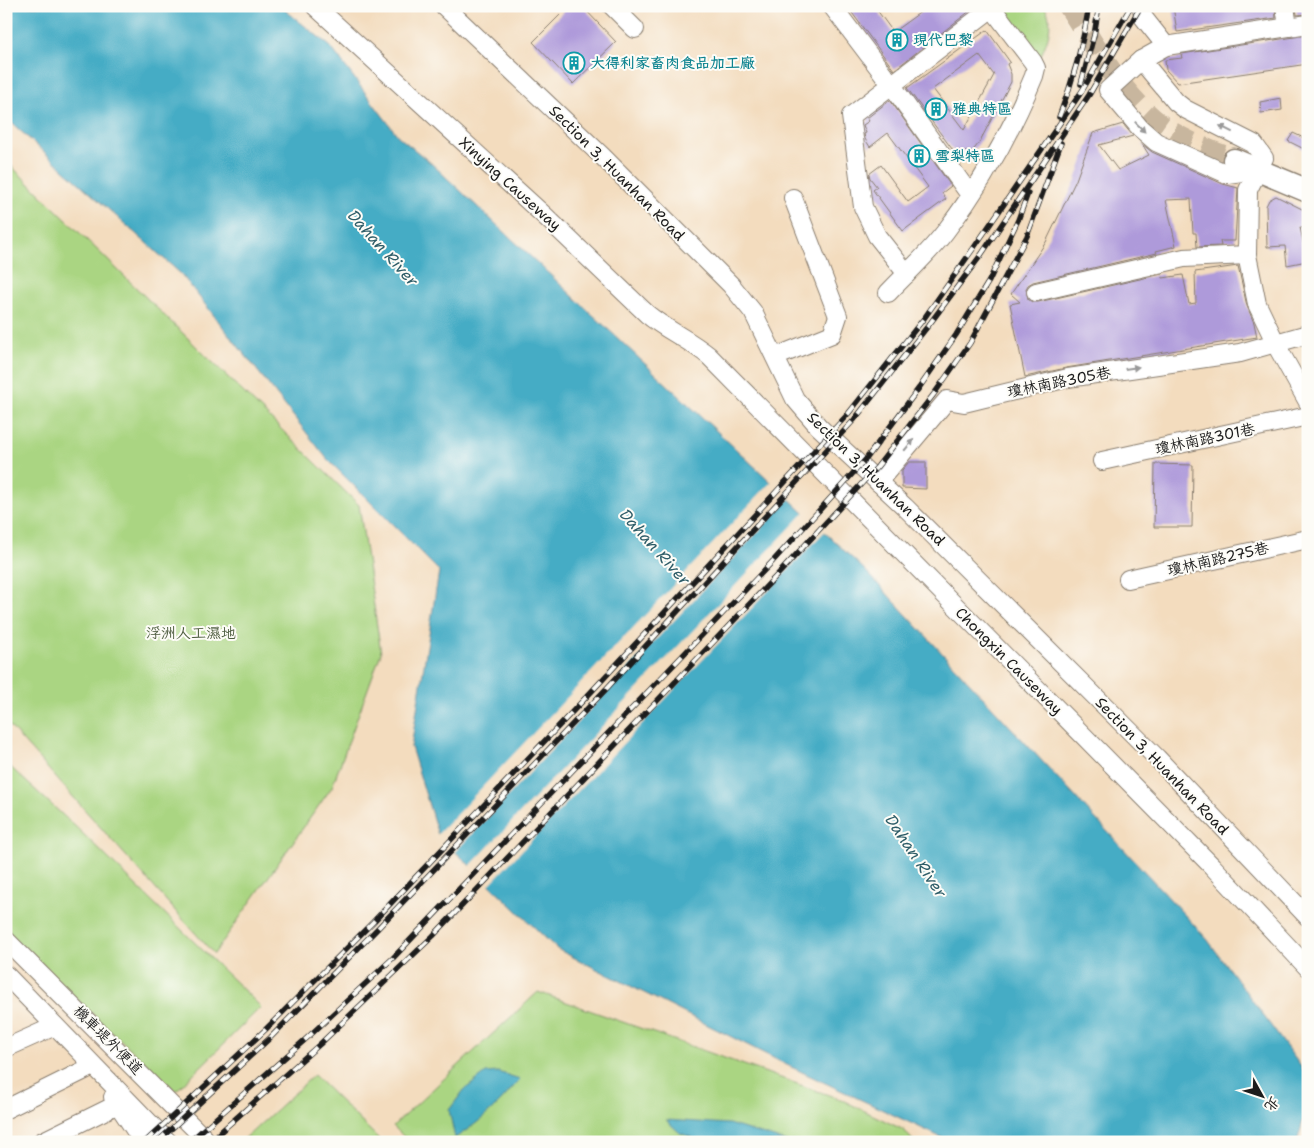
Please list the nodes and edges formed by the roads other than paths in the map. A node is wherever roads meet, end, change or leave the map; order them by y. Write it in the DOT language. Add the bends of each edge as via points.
graph roads {
  1 [pos="315,6"];
  2 [pos="445,6"];
  3 [pos="612,6"];
  4 [pos="832,6"];
  5 [pos="1142,6"];
  6 [pos="1285,6"];
  7 [pos="993,7"];
  8 [pos="1308,24"];
  9 [pos="1288,27"];
  10 [pos="635,29"];
  11 [pos="1166,46"];
  12 [pos="1141,60"];
  13 [pos="892,84"];
  14 [pos="1235,154"];
  15 [pos="1261,164"];
  16 [pos="1308,176"];
  17 [pos="1308,191"];
  18 [pos="970,195"];
  19 [pos="793,198"];
  20 [pos="1247,255"];
  21 [pos="906,274"];
  22 [pos="1036,292"];
  23 [pos="888,293"];
  24 [pos="1308,334"];
  25 [pos="1276,342"];
  26 [pos="709,356"];
  27 [pos="775,357"];
  28 [pos="1308,402"];
  29 [pos="1308,416"];
  30 [pos="1102,461"];
  31 [pos="878,482"];
  32 [pos="1308,539"];
  33 [pos="1128,579"];
  34 [pos="1308,917"];
  35 [pos="6,940"];
  36 [pos="1308,968"];
  37 [pos="9,982"];
  38 [pos="55,1026"];
  39 [pos="6,1048"];
  40 [pos="92,1066"];
  41 [pos="118,1104"];
  42 [pos="6,1109"];
  43 [pos="41,1142"];
  44 [pos="143,1142"];
  45 [pos="168,1142"];
  46 [pos="208,1142"];
  1 -- 26 [label="street, Xinying Causeway" via="647,314"];
  2 -- 27 [label="street, Section 3, Huanhan Road" via="603,156 731,285 753,312"];
  3 -- 10 [label="street"];
  4 -- 13 [label="street"];
  5 -- 11 [label="street" via="1144,17"];
  6 -- 9 [label="street"];
  7 -- 13 [label="street"];
  7 -- 18 [label="street" via="1036,68 1000,150"];
  8 -- 9 [label="street"];
  9 -- 11 [label="street"];
  11 -- 12 [label="street"];
  15 -- 12 [label="street, one-way" via="1254,144 1185,109"];
  12 -- 15 [label="street, one-way" via="1108,90 1156,142 1227,174"];
  13 -- 18 [label="street"];
  13 -- 21 [label="street" via="851,116 864,207 877,236"];
  14 -- 15 [label="main road"];
  15 -- 16 [label="main road"];
  15 -- 17 [label="main road"];
  15 -- 20 [label="street" via="1248,190"];
  18 -- 21 [label="street" via="945,232"];
  19 -- 27 [label="street" via="838,316 832,334"];
  20 -- 22 [label="street" via="1184,258"];
  20 -- 25 [label="street" via="1257,304"];
  21 -- 23 [label="street"];
  24 -- 25 [label="street"];
  25 -- 28 [label="street"];
  31 -- 25 [label="street, 瓊林南路305巷, one-way" via="947,400 964,403 1068,378 1240,353"];
  26 -- 36 [label="street, Chongxin Causeway" via="1212,866"];
  27 -- 31 [label="street, Section 3, Huanhan Road" via="795,399 819,428"];
  29 -- 30 [label="street, 瓊林南路301巷"];
  31 -- 34 [label="street, Section 3, Huanhan Road" via="1157,758"];
  32 -- 33 [label="street, 瓊林南路275巷"];
  35 -- 46 [label="street, 機車堤外便道"];
  37 -- 38 [label="street"];
  38 -- 39 [label="street"];
  38 -- 40 [label="street"];
  40 -- 41 [label="street"];
  40 -- 42 [label="street"];
  40 -- 45 [label="street"];
  41 -- 43 [label="street"];
  41 -- 44 [label="street"];
}
